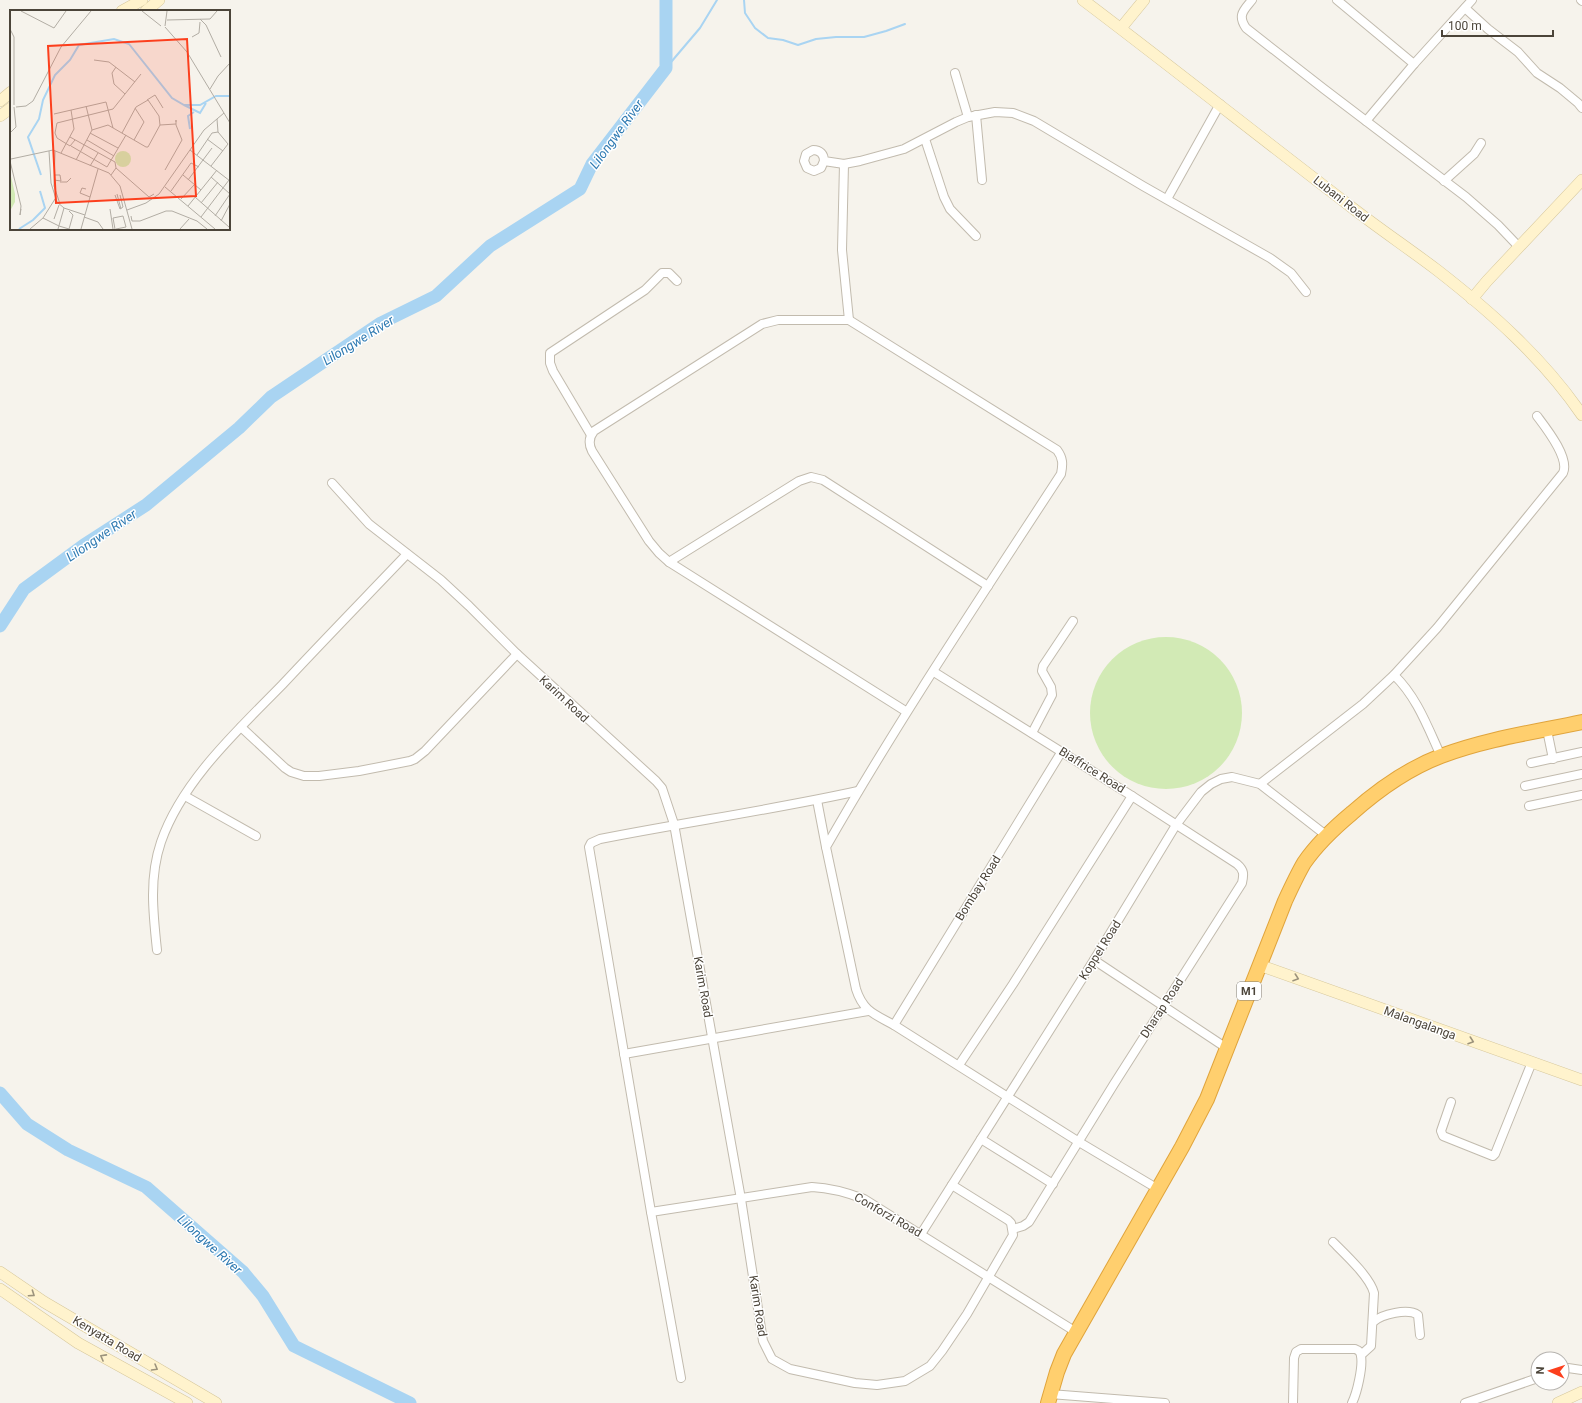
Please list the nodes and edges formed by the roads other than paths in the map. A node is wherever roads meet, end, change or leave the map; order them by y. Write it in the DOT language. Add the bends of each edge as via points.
graph roads {
  1 [pos="142,0"];
  2 [pos="159,0"];
  3 [pos="1083,0"];
  4 [pos="1144,0"];
  5 [pos="1252,0"];
  6 [pos="1337,0"];
  7 [pos="1472,0"];
  8 [pos="1465,8"];
  9 [pos="124,10"];
  10 [pos="147,10"];
  11 [pos="1121,28"];
  12 [pos="1414,64"];
  13 [pos="955,73"];
  14 [pos="10,93"];
  15 [pos="0,101"];
  16 [pos="1220,104"];
  17 [pos="1582,108"];
  18 [pos="10,109"];
  19 [pos="0,116"];
  20 [pos="972,116"];
  21 [pos="1366,121"];
  22 [pos="925,138"];
  23 [pos="1482,143"];
  24 [pos="824,161"];
  25 [pos="844,164"];
  26 [pos="982,180"];
  27 [pos="1582,180"];
  28 [pos="1444,181"];
  29 [pos="1167,199"];
  30 [pos="976,236"];
  31 [pos="1519,247"];
  32 [pos="677,281"];
  33 [pos="1306,292"];
  34 [pos="1472,299"];
  35 [pos="849,320"];
  36 [pos="1582,415"];
  37 [pos="1537,416"];
  38 [pos="591,435"];
  39 [pos="332,483"];
  40 [pos="407,554"];
  41 [pos="669,562"];
  42 [pos="988,586"];
  43 [pos="1073,621"];
  44 [pos="517,654"];
  45 [pos="934,672"];
  46 [pos="1394,675"];
  47 [pos="907,712"];
  48 [pos="1582,722"];
  49 [pos="241,727"];
  50 [pos="1547,730"];
  51 [pos="1032,733"];
  52 [pos="1062,751"];
  53 [pos="1582,752"];
  54 [pos="1441,756"];
  55 [pos="1553,759"];
  56 [pos="1531,763"];
  57 [pos="1582,774"];
  58 [pos="1260,784"];
  59 [pos="1524,786"];
  60 [pos="858,791"];
  61 [pos="1582,795"];
  62 [pos="185,796"];
  63 [pos="1132,796"];
  64 [pos="817,800"];
  65 [pos="1528,806"];
  66 [pos="674,824"];
  67 [pos="1176,825"];
  68 [pos="256,836"];
  69 [pos="1327,836"];
  70 [pos="826,847"];
  71 [pos="1244,875"];
  72 [pos="157,950"];
  73 [pos="1094,960"];
  74 [pos="1259,965"];
  75 [pos="1164,1005"];
  76 [pos="868,1011"];
  77 [pos="894,1025"];
  78 [pos="713,1038"];
  79 [pos="1228,1049"];
  80 [pos="624,1054"];
  81 [pos="1532,1062"];
  82 [pos="959,1065"];
  83 [pos="1582,1080"];
  84 [pos="1008,1096"];
  85 [pos="1451,1102"];
  86 [pos="981,1139"];
  87 [pos="1079,1142"];
  88 [pos="1053,1184"];
  89 [pos="952,1185"];
  90 [pos="1158,1189"];
  91 [pos="741,1199"];
  92 [pos="651,1212"];
  93 [pos="1013,1229"];
  94 [pos="921,1234"];
  95 [pos="1333,1242"];
  96 [pos="0,1272"];
  97 [pos="989,1276"];
  98 [pos="0,1289"];
  99 [pos="1373,1322"];
  100 [pos="1076,1332"];
  101 [pos="1420,1334"];
  102 [pos="1361,1355"];
  103 [pos="1570,1368"];
  104 [pos="1582,1370"];
  105 [pos="680,1378"];
  106 [pos="1530,1381"];
  107 [pos="1582,1392"];
  108 [pos="1049,1399"];
  109 [pos="186,1403"];
  110 [pos="216,1403"];
  111 [pos="1165,1403"];
  112 [pos="1292,1403"];
  113 [pos="1352,1403"];
  114 [pos="1465,1403"];
  115 [pos="1558,1403"];
  1 -- 9 [label="street"];
  2 -- 10 [label="street"];
  3 -- 11 [label="street, Lubani Road"];
  4 -- 11 [label="street"];
  5 -- 21 [label="street" via="1241,18 1246,28"];
  6 -- 12 [label="street"];
  7 -- 8 [label="street"];
  8 -- 12 [label="street"];
  8 -- 17 [label="street" via="1518,52 1536,73 1560,88"];
  11 -- 16 [label="street, Lubani Road"];
  12 -- 21 [label="street"];
  13 -- 20 [label="street"];
  14 -- 15 [label="street"];
  16 -- 29 [label="street"];
  16 -- 34 [label="street, Lubani Road"];
  18 -- 19 [label="street"];
  20 -- 22 [label="street"];
  20 -- 26 [label="street"];
  20 -- 29 [label="street" via="1001,112 1023,116"];
  21 -- 28 [label="street"];
  22 -- 25 [label="street" via="904,149"];
  22 -- 30 [label="street" via="950,209"];
  23 -- 28 [label="street" via="1474,154"];
  24 -- 25 [label="street"];
  25 -- 35 [label="street" via="842,250"];
  27 -- 31 [label="street"];
  28 -- 31 [label="street" via="1498,225"];
  29 -- 33 [label="street" via="1270,258 1290,273"];
  31 -- 34 [label="street"];
  32 -- 38 [label="street" via="669,273 662,273 644,290 550,353 553,371"];
  34 -- 36 [label="street, Lubani Road" via="1543,366"];
  35 -- 38 [label="street" via="778,320 762,324"];
  35 -- 42 [label="street" via="1057,450 1061,455 1061,474"];
  37 -- 46 [label="street" via="1561,453 1564,472 1437,628"];
  38 -- 41 [label="street" via="590,446 596,457 649,541"];
  39 -- 40 [label="street, Karim Road" via="369,524"];
  40 -- 44 [label="street, Karim Road" via="458,595"];
  40 -- 49 [label="street"];
  41 -- 42 [label="street" via="799,480 811,477 824,480"];
  41 -- 47 [label="street"];
  42 -- 45 [label="street"];
  43 -- 51 [label="street" via="1043,666 1042,671 1051,687 1052,696"];
  44 -- 49 [label="street" via="425,751 410,761 360,771 304,776 285,768"];
  44 -- 66 [label="street, Karim Road" via="662,788"];
  45 -- 47 [label="street"];
  45 -- 51 [label="street, Biaffrice Road"];
  46 -- 54 [label="street" via="1404,685 1421,712"];
  46 -- 58 [label="street" via="1363,704"];
  47 -- 60 [label="street"];
  48 -- 50 [label="highway, M1"];
  49 -- 62 [label="street" via="208,764"];
  50 -- 54 [label="highway, M1"];
  50 -- 55 [label="street"];
  51 -- 52 [label="street, Biaffrice Road"];
  52 -- 63 [label="street, Biaffrice Road"];
  52 -- 77 [label="street, Bombay Road"];
  53 -- 55 [label="street"];
  54 -- 69 [label="highway, M1" via="1411,769 1383,786"];
  55 -- 56 [label="street"];
  57 -- 59 [label="street"];
  58 -- 67 [label="street, Koppel Road" via="1232,777 1220,779 1197,796"];
  58 -- 69 [label="street, Koppel Road"];
  60 -- 64 [label="street"];
  60 -- 70 [label="street"];
  61 -- 65 [label="street"];
  62 -- 68 [label="street"];
  62 -- 72 [label="street" via="165,832 155,864 152,901"];
  63 -- 67 [label="street, Biaffrice Road"];
  63 -- 82 [label="street"];
  64 -- 66 [label="street"];
  64 -- 70 [label="street"];
  66 -- 78 [label="street, Karim Road"];
  66 -- 80 [label="street" via="600,839 591,843 590,847"];
  67 -- 71 [label="street, Biaffrice Road" via="1237,864"];
  67 -- 73 [label="street, Koppel Road"];
  69 -- 74 [label="highway, M1" via="1298,874"];
  70 -- 76 [label="street" via="856,989"];
  71 -- 75 [label="street, Dharap Road" via="1242,883"];
  73 -- 75 [label="street"];
  73 -- 84 [label="street, Koppel Road"];
  74 -- 79 [label="highway, M1"];
  74 -- 81 [label="street, Malangalanga, one-way"];
  75 -- 79 [label="street"];
  75 -- 87 [label="street, Dharap Road"];
  76 -- 77 [label="street"];
  76 -- 78 [label="street"];
  77 -- 82 [label="street"];
  78 -- 80 [label="street"];
  78 -- 91 [label="street, Karim Road"];
  79 -- 90 [label="highway, M1" via="1198,1118"];
  80 -- 92 [label="street"];
  81 -- 83 [label="street, Malangalanga"];
  81 -- 85 [label="street" via="1492,1156 1443,1136 1441,1131"];
  82 -- 84 [label="street"];
  84 -- 86 [label="street, Koppel Road"];
  84 -- 87 [label="street"];
  86 -- 88 [label="street"];
  86 -- 89 [label="street, Koppel Road"];
  87 -- 88 [label="street, Dharap Road"];
  87 -- 90 [label="street"];
  88 -- 93 [label="street, Dharap Road" via="1029,1222"];
  89 -- 93 [label="street" via="1008,1220"];
  89 -- 94 [label="street, Koppel Road"];
  90 -- 100 [label="highway, M1"];
  91 -- 92 [label="street, Conforzi Road"];
  91 -- 94 [label="street, Conforzi Road" via="812,1187 829,1188 864,1199"];
  91 -- 97 [label="street, Karim Road" via="763,1341 772,1359 790,1369 855,1383 877,1385 905,1381 930,1366 967,1314"];
  92 -- 105 [label="street"];
  93 -- 97 [label="street, Karim Road" via="1011,1240"];
  94 -- 97 [label="street, Conforzi Road"];
  95 -- 99 [label="street" via="1372,1288"];
  96 -- 110 [label="street, Kenyatta Road, one-way" via="44,1302"];
  97 -- 100 [label="street, Conforzi Road"];
  109 -- 98 [label="street, Kenyatta Road, one-way" via="78,1343"];
  99 -- 101 [label="street" via="1378,1317 1391,1313 1414,1313 1418,1315"];
  99 -- 102 [label="street" via="1371,1346"];
  100 -- 108 [label="highway, M1" via="1064,1354"];
  102 -- 112 [label="street" via="1355,1349 1301,1349 1296,1352"];
  102 -- 113 [label="street" via="1359,1384"];
  103 -- 104 [label="street"];
  106 -- 114 [label="street"];
  107 -- 115 [label="street"];
  108 -- 111 [label="street"];
}
